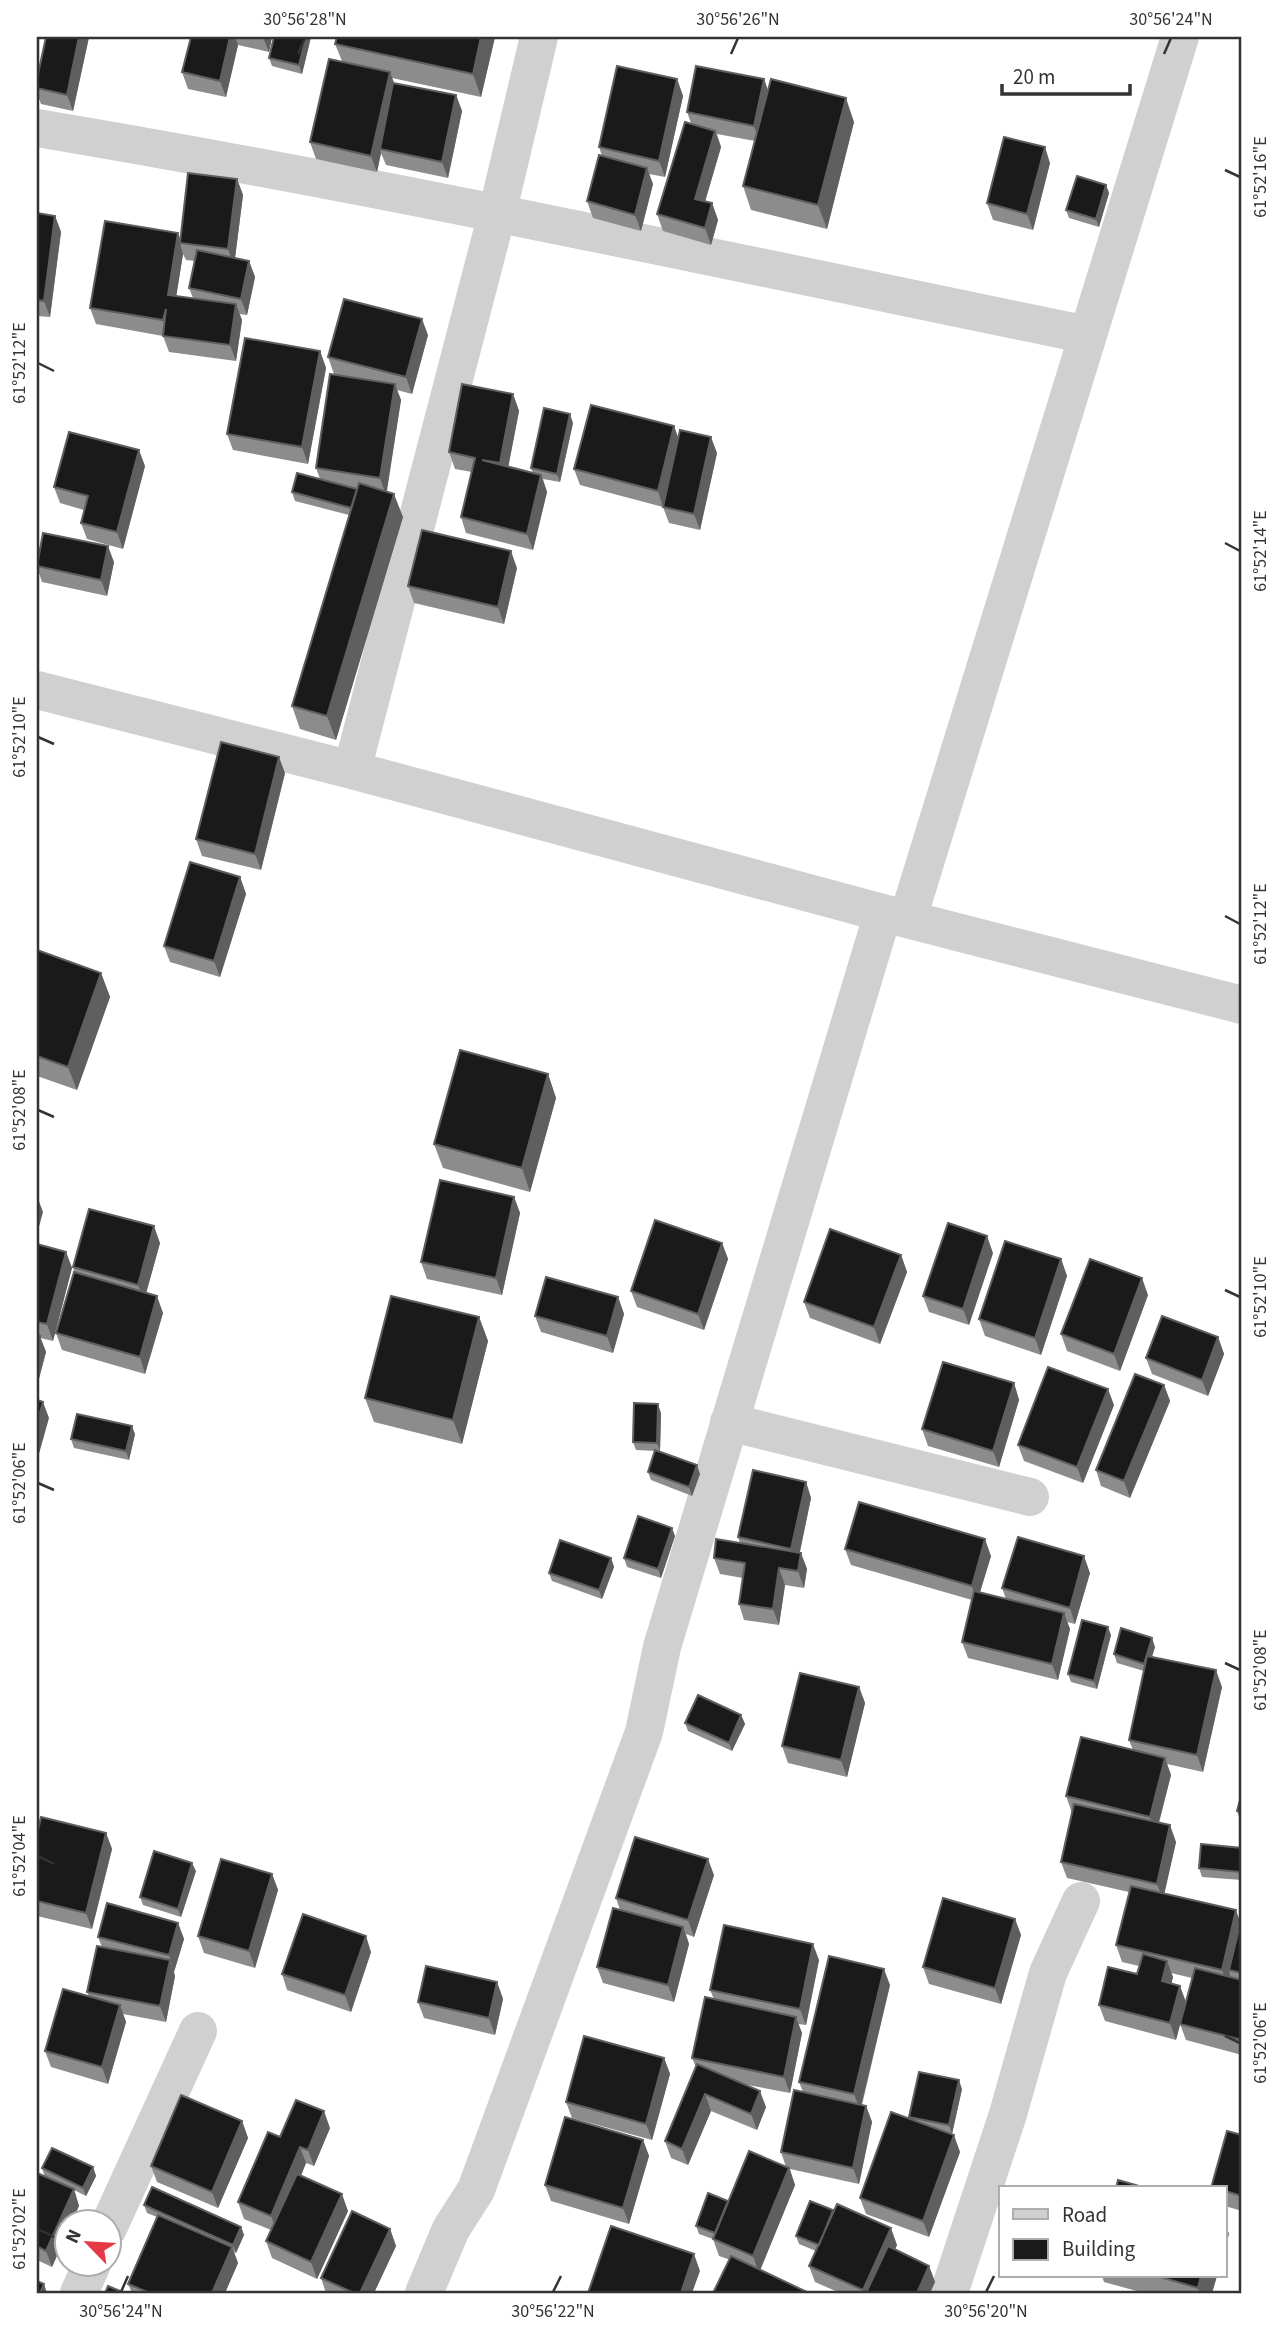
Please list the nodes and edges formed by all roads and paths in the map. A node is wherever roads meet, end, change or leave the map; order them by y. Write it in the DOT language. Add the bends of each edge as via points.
graph roads {
  1 [pos="539,37"];
  2 [pos="1180,37"];
  3 [pos="37,128"];
  4 [pos="497,214"];
  5 [pos="1088,335"];
  6 [pos="37,690"];
  7 [pos="352,770"];
  8 [pos="895,915"];
  9 [pos="1242,1005"];
  10 [pos="729,1422"];
  11 [pos="1030,1497"];
  12 [pos="1081,1901"];
  13 [pos="198,2031"];
  14 [pos="117,2208"];
  15 [pos="424,2293"];
  16 [pos="949,2293"];
  1 -- 4 [label="street"];
  2 -- 5 [label="street"];
  3 -- 4 [label="street"];
  4 -- 5 [label="street"];
  4 -- 7 [label="street"];
  5 -- 8 [label="street"];
  6 -- 7 [label="street"];
  7 -- 8 [label="street"];
  8 -- 9 [label="street"];
  8 -- 10 [label="street"];
  10 -- 11 [label="street"];
  10 -- 15 [label="street" via="662,1647 644,1732 476,2190 451,2229"];
  12 -- 16 [label="street" via="1048,1973"];
  13 -- 14 [label="street"];
}
